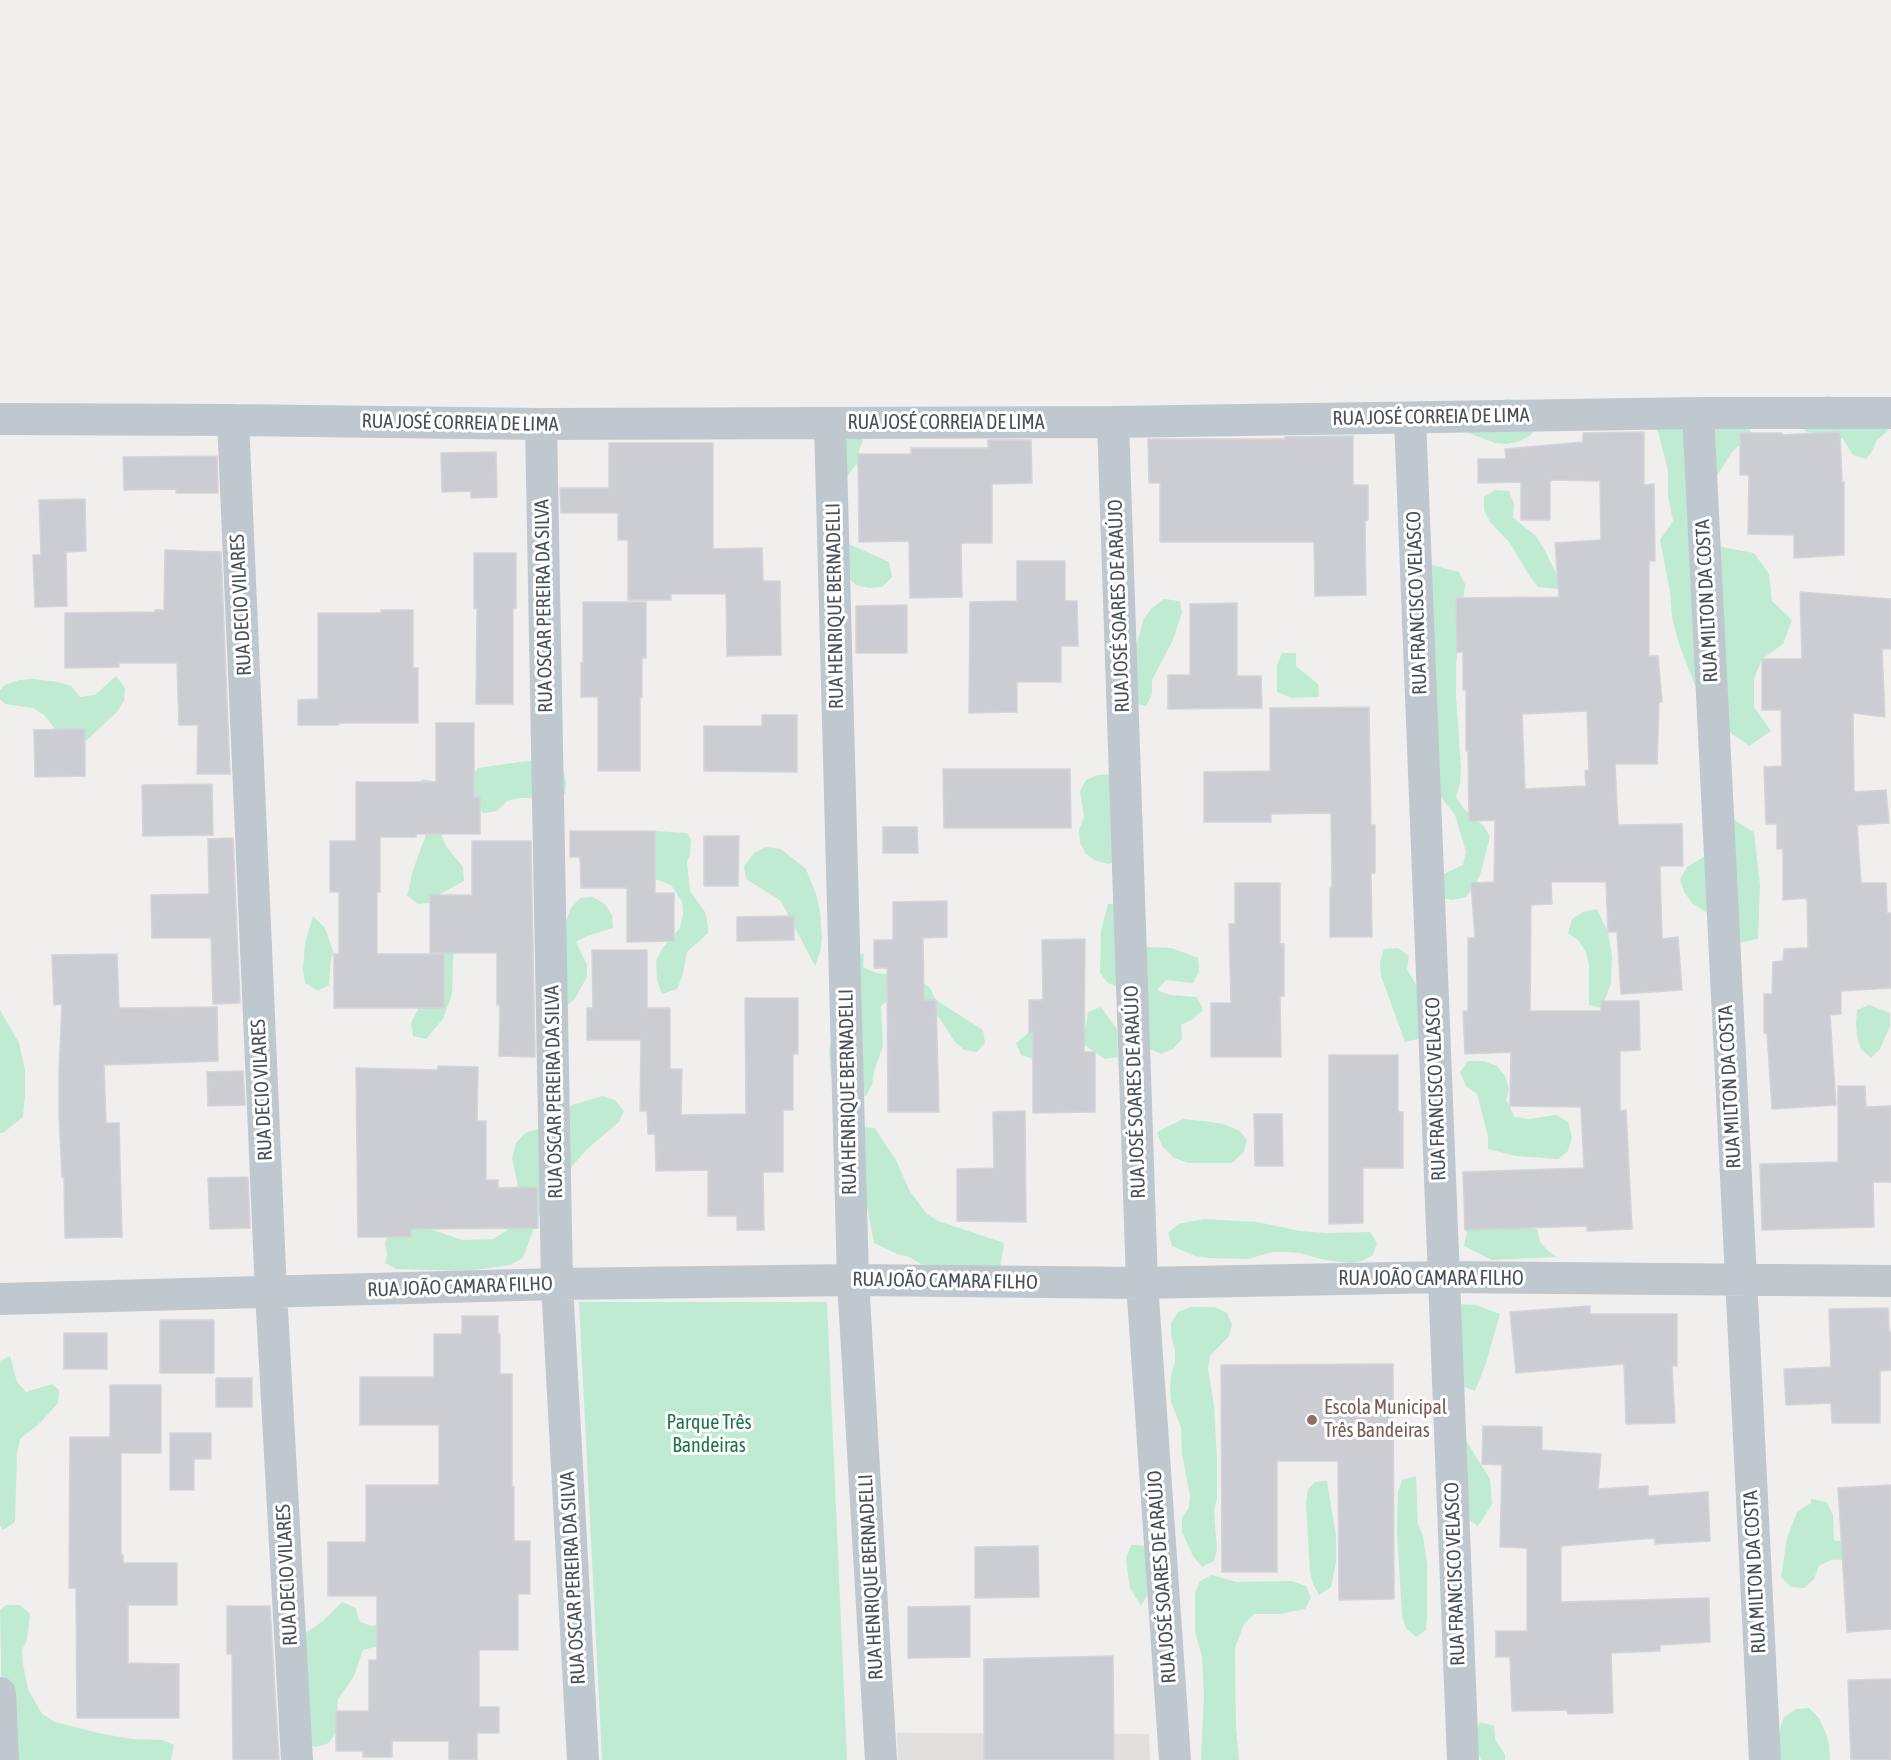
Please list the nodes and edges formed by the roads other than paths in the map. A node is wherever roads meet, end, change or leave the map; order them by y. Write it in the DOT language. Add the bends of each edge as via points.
graph roads {
  1 [pos="1698,413"];
  2 [pos="1891,413"];
  3 [pos="1410,418"];
  4 [pos="0,419"];
  5 [pos="232,420"];
  6 [pos="1113,422"];
  7 [pos="830,423"];
  8 [pos="541,424"];
  9 [pos="1443,1277"];
  10 [pos="1740,1279"];
  11 [pos="853,1280"];
  12 [pos="1891,1281"];
  13 [pos="1142,1283"];
  14 [pos="557,1284"];
  15 [pos="271,1292"];
  16 [pos="0,1299"];
  17 [pos="0,1693"];
  18 [pos="3,1760"];
  19 [pos="297,1760"];
  20 [pos="582,1760"];
  21 [pos="881,1760"];
  22 [pos="1174,1760"];
  23 [pos="1463,1760"];
  24 [pos="1765,1760"];
  1 -- 2 [label="street, RUA JOSÉ CORREIA DE LIMA"];
  1 -- 3 [label="street, RUA JOSÉ CORREIA DE LIMA"];
  1 -- 10 [label="street, RUA MILTON DA COSTA"];
  3 -- 6 [label="street, RUA JOSÉ CORREIA DE LIMA"];
  3 -- 9 [label="street, RUA FRANCISCO VELASCO"];
  4 -- 5 [label="street, RUA JOSÉ CORREIA DE LIMA"];
  5 -- 8 [label="street, RUA JOSÉ CORREIA DE LIMA"];
  5 -- 15 [label="street, RUA DECIO VILARES"];
  6 -- 7 [label="street, RUA JOSÉ CORREIA DE LIMA"];
  6 -- 13 [label="street, RUA JOSÉ SOARES DE ARAÚJO"];
  7 -- 8 [label="street, RUA JOSÉ CORREIA DE LIMA"];
  7 -- 11 [label="street, RUA HENRIQUE BERNADELLI"];
  8 -- 14 [label="street, RUA OSCAR PEREIRA DA SILVA"];
  9 -- 10 [label="street, RUA JOÃO CAMARA FILHO"];
  9 -- 13 [label="street, RUA JOÃO CAMARA FILHO"];
  9 -- 23 [label="street, RUA FRANCISCO VELASCO"];
  10 -- 12 [label="street, RUA JOÃO CAMARA FILHO"];
  10 -- 24 [label="street, RUA MILTON DA COSTA"];
  11 -- 13 [label="street, RUA JOÃO CAMARA FILHO"];
  11 -- 14 [label="street, RUA JOÃO CAMARA FILHO"];
  11 -- 21 [label="street, RUA HENRIQUE BERNADELLI"];
  13 -- 22 [label="street, RUA JOSÉ SOARES DE ARAÚJO"];
  14 -- 15 [label="street, RUA JOÃO CAMARA FILHO"];
  14 -- 20 [label="street, RUA OSCAR PEREIRA DA SILVA"];
  15 -- 16 [label="street, RUA JOÃO CAMARA FILHO"];
  15 -- 19 [label="street, RUA DECIO VILARES"];
  17 -- 18 [label="street"];
}
